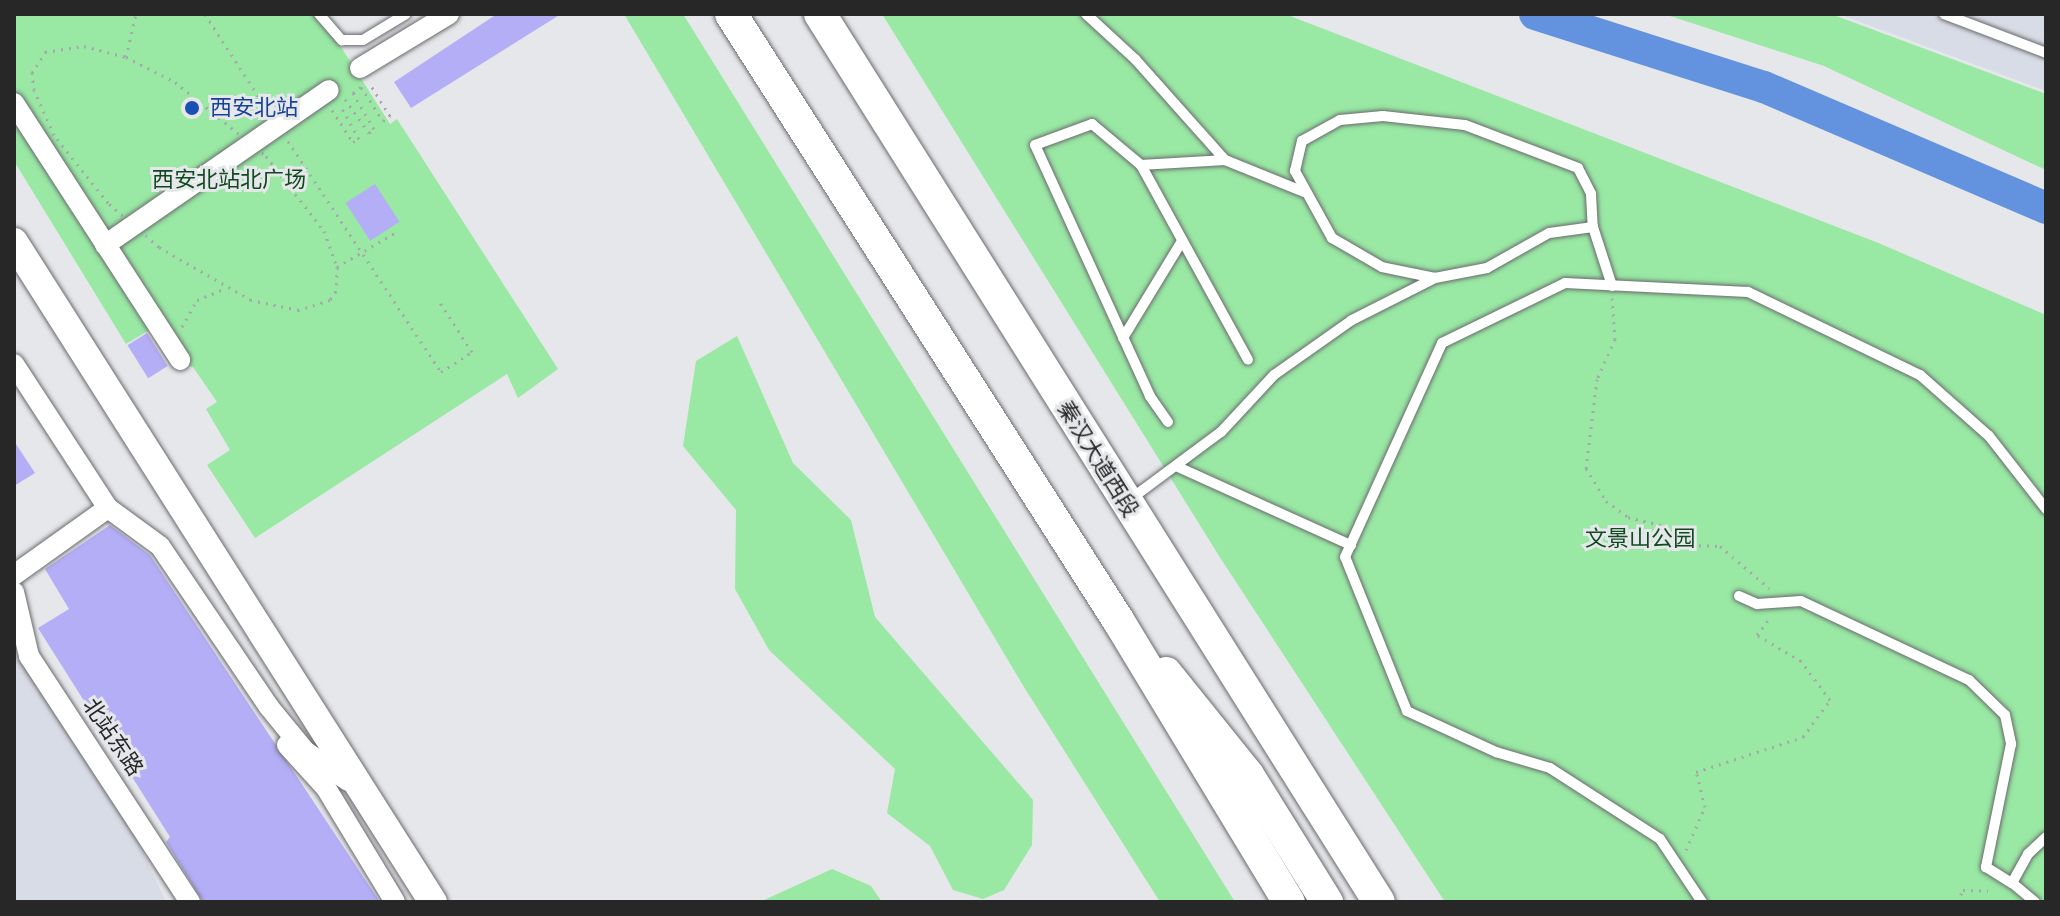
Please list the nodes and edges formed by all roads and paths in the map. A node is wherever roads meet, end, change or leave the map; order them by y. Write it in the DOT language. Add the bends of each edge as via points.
graph roads {
  1 [pos="136,14"];
  2 [pos="205,14"];
  3 [pos="319,14"];
  4 [pos="406,14"];
  5 [pos="449,14"];
  6 [pos="731,14"];
  7 [pos="820,14"];
  8 [pos="1086,14"];
  9 [pos="1944,14"];
  10 [pos="2046,53"];
  11 [pos="126,57"];
  12 [pos="360,68"];
  13 [pos="326,93"];
  14 [pos="14,103"];
  15 [pos="279,127"];
  16 [pos="1225,160"];
  17 [pos="1141,165"];
  18 [pos="1304,192"];
  19 [pos="1593,227"];
  20 [pos="398,231"];
  21 [pos="1182,241"];
  22 [pos="14,242"];
  23 [pos="105,245"];
  24 [pos="360,252"];
  25 [pos="337,267"];
  26 [pos="1435,278"];
  27 [pos="1612,286"];
  28 [pos="226,288"];
  29 [pos="437,298"];
  30 [pos="181,331"];
  31 [pos="1123,338"];
  32 [pos="180,360"];
  33 [pos="1248,360"];
  34 [pos="14,364"];
  35 [pos="1168,422"];
  36 [pos="1178,467"];
  37 [pos="1125,502"];
  38 [pos="108,508"];
  39 [pos="2046,509"];
  40 [pos="1351,545"];
  41 [pos="160,546"];
  42 [pos="14,575"];
  43 [pos="14,592"];
  44 [pos="1739,596"];
  45 [pos="1781,602"];
  46 [pos="1118,620"];
  47 [pos="366,797"];
  48 [pos="2046,837"];
  49 [pos="1674,860"];
  50 [pos="2012,883"];
  51 [pos="1988,891"];
  52 [pos="190,902"];
  53 [pos="395,902"];
  54 [pos="433,902"];
  55 [pos="1289,902"];
  56 [pos="1327,902"];
  57 [pos="1379,902"];
  58 [pos="1702,902"];
  59 [pos="1957,902"];
  60 [pos="2035,902"];
  1 -- 11 [label="path"];
  2 -- 15 [label="path"];
  3 -- 4 [label="lane" via="342,40 363,40"];
  5 -- 12 [label="street"];
  6 -- 46 [label="main road"];
  7 -- 37 [label="main road, 秦汉大道西段"];
  8 -- 16 [label="lane" via="1135,59"];
  9 -- 10 [label="lane"];
  12 -- 13 [label="path" via="390,116 383,121 361,87 353,93 374,129 369,133 344,98 338,102 359,139 353,142"];
  13 -- 15 [label="street"];
  14 -- 23 [label="street"];
  15 -- 23 [label="street"];
  15 -- 24 [label="path"];
  16 -- 17 [label="lane"];
  16 -- 18 [label="lane"];
  17 -- 21 [label="lane"];
  17 -- 31 [label="lane" via="1092,124 1035,145"];
  18 -- 19 [label="lane" via="1295,171 1302,141 1340,120 1383,116 1465,125 1578,168 1591,194"];
  18 -- 26 [label="lane" via="1332,238 1382,267"];
  19 -- 26 [label="lane" via="1549,233 1487,268"];
  19 -- 27 [label="lane"];
  20 -- 24 [label="path"];
  21 -- 31 [label="lane"];
  21 -- 33 [label="lane"];
  22 -- 47 [label="main road"];
  23 -- 32 [label="street"];
  24 -- 25 [label="path"];
  24 -- 29 [label="path" via="441,372 472,352"];
  26 -- 36 [label="lane" via="1352,320 1274,375 1221,432"];
  27 -- 39 [label="lane" via="1748,292 1920,375 1989,436"];
  27 -- 40 [label="lane" via="1565,283 1442,343"];
  27 -- 45 [label="path" via="1615,339 1597,379 1586,468 1606,501 1691,545 1720,546 1755,571"];
  28 -- 30 [label="path" via="197,300 183,317"];
  31 -- 35 [label="lane"];
  34 -- 38 [label="street"];
  36 -- 37 [label="lane"];
  36 -- 40 [label="lane"];
  37 -- 57 [label="main road, 秦汉大道西段"];
  38 -- 41 [label="street"];
  38 -- 42 [label="street"];
  40 -- 49 [label="lane" via="1345,557 1407,711 1496,752 1550,768 1660,839"];
  41 -- 47 [label="street" via="305,751 333,766"];
  41 -- 53 [label="street" via="295,758 326,788"];
  43 -- 52 [label="street, 北站东路" via="29,656"];
  44 -- 45 [label="lane" via="1757,604"];
  45 -- 49 [label="path" via="1757,635 1801,661 1830,700 1803,737 1696,772 1705,807 1692,845"];
  45 -- 50 [label="lane" via="1801,601 1969,680 2005,715 2011,744 1986,867"];
  46 -- 55 [label="main road"];
  46 -- 56 [label="main road" via="1200,710"];
  47 -- 54 [label="main road"];
  48 -- 50 [label="lane" via="2028,854"];
  49 -- 58 [label="lane"];
  50 -- 60 [label="lane"];
  51 -- 59 [label="path" via="1963,890"];
}
